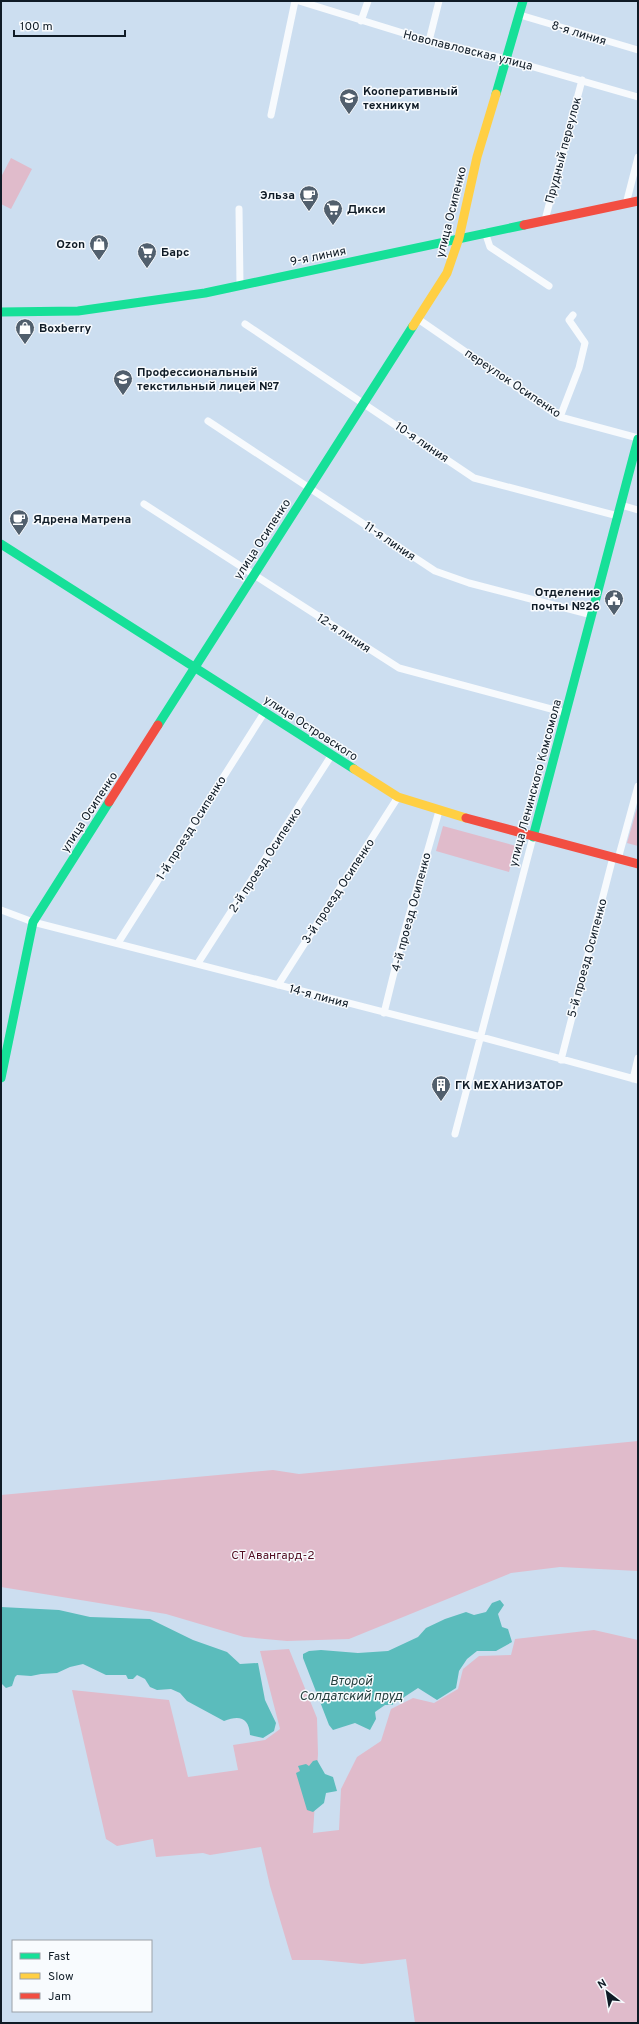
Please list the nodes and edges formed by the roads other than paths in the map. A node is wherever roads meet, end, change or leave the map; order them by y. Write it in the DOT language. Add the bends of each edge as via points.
graph roads {
  1 [pos="295,1"];
  2 [pos="299,1"];
  3 [pos="368,1"];
  4 [pos="440,1"];
  5 [pos="523,1"];
  6 [pos="520,15"];
  7 [pos="361,22"];
  8 [pos="429,41"];
  9 [pos="638,50"];
  10 [pos="506,59"];
  11 [pos="582,80"];
  12 [pos="638,97"];
  13 [pos="272,115"];
  14 [pos="638,157"];
  15 [pos="638,201"];
  16 [pos="626,204"];
  17 [pos="239,209"];
  18 [pos="545,220"];
  19 [pos="485,232"];
  20 [pos="459,238"];
  21 [pos="240,285"];
  22 [pos="548,286"];
  23 [pos="1,312"];
  24 [pos="573,315"];
  25 [pos="418,319"];
  26 [pos="245,324"];
  27 [pos="364,402"];
  28 [pos="560,417"];
  29 [pos="208,421"];
  30 [pos="638,438"];
  31 [pos="309,487"];
  32 [pos="144,504"];
  33 [pos="621,505"];
  34 [pos="638,510"];
  35 [pos="618,516"];
  36 [pos="1,544"];
  37 [pos="254,574"];
  38 [pos="592,615"];
  39 [pos="195,668"];
  40 [pos="264,713"];
  41 [pos="566,713"];
  42 [pos="331,756"];
  43 [pos="638,786"];
  44 [pos="398,797"];
  45 [pos="439,811"];
  46 [pos="533,836"];
  47 [pos="616,858"];
  48 [pos="638,864"];
  49 [pos="1,910"];
  50 [pos="33,922"];
  51 [pos="118,943"];
  52 [pos="198,964"];
  53 [pos="278,985"];
  54 [pos="384,1013"];
  55 [pos="481,1037"];
  56 [pos="638,1058"];
  57 [pos="561,1060"];
  58 [pos="1,1078"];
  59 [pos="635,1079"];
  60 [pos="454,1134"];
  1 -- 13 [label="street"];
  2 -- 7 [label="street, Новопавловская улица"];
  3 -- 7 [label="street"];
  4 -- 8 [label="street"];
  5 -- 6 [label="street, улица Осипенко"];
  6 -- 9 [label="street, 8-я линия"];
  6 -- 10 [label="street, улица Осипенко"];
  7 -- 8 [label="street, Новопавловская улица"];
  8 -- 10 [label="street, Новопавловская улица"];
  10 -- 11 [label="street, Новопавловская улица"];
  10 -- 20 [label="street, улица Осипенко" via="477,157"];
  11 -- 12 [label="street, Новопавловская улица"];
  11 -- 18 [label="street, Прудный переулок"];
  14 -- 16 [label="street"];
  15 -- 16 [label="street, 9-я линия"];
  16 -- 18 [label="street, 9-я линия"];
  17 -- 21 [label="street"];
  18 -- 19 [label="street, 9-я линия"];
  19 -- 20 [label="street, 9-я линия"];
  19 -- 22 [label="street" via="490,247"];
  20 -- 21 [label="street, 9-я линия"];
  20 -- 25 [label="street, улица Осипенко" via="447,273"];
  21 -- 23 [label="street, 9-я линия" via="205,293 78,311"];
  24 -- 28 [label="street" via="569,320 585,343"];
  25 -- 27 [label="street, улица Осипенко"];
  25 -- 28 [label="street, переулок Осипенко"];
  26 -- 27 [label="street, 10-я линия"];
  27 -- 31 [label="street, улица Осипенко"];
  27 -- 35 [label="street, 10-я линия" via="474,478"];
  28 -- 30 [label="street, переулок Осипенко"];
  29 -- 31 [label="street, 11-я линия"];
  30 -- 33 [label="street, улица Ленинского Комсомола"];
  31 -- 37 [label="street, улица Осипенко"];
  31 -- 38 [label="street, 11-я линия" via="435,571 468,583"];
  32 -- 37 [label="street, 12-я линия"];
  33 -- 34 [label="street"];
  33 -- 35 [label="street, улица Ленинского Комсомола"];
  35 -- 38 [label="street, улица Ленинского Комсомола"];
  36 -- 39 [label="street, улица Островского"];
  37 -- 39 [label="street, улица Осипенко"];
  37 -- 41 [label="street, 12-я линия" via="399,668"];
  38 -- 41 [label="street, улица Ленинского Комсомола"];
  39 -- 40 [label="street, улица Островского"];
  39 -- 50 [label="street, улица Осипенко"];
  40 -- 42 [label="street, улица Островского"];
  40 -- 51 [label="street, 1-й проезд Осипенко"];
  41 -- 46 [label="street, улица Ленинского Комсомола"];
  42 -- 44 [label="street, улица Островского"];
  42 -- 52 [label="street, 2-й проезд Осипенко"];
  43 -- 47 [label="street, 5-й проезд Осипенко"];
  44 -- 45 [label="street, улица Островского"];
  44 -- 53 [label="street, 3-й проезд Осипенко"];
  45 -- 46 [label="street, улица Островского"];
  45 -- 54 [label="street, 4-й проезд Осипенко"];
  46 -- 47 [label="street, улица Островского"];
  46 -- 55 [label="street, улица Ленинского Комсомола"];
  47 -- 48 [label="street, улица Островского"];
  47 -- 57 [label="street, 5-й проезд Осипенко"];
  49 -- 50 [label="street, 14-я линия"];
  50 -- 51 [label="street, 14-я линия"];
  50 -- 58 [label="street, улица Осипенко"];
  51 -- 52 [label="street, 14-я линия"];
  52 -- 53 [label="street, 14-я линия"];
  53 -- 54 [label="street, 14-я линия"];
  54 -- 55 [label="street, 14-я линия"];
  55 -- 57 [label="street, 14-я линия"];
  55 -- 60 [label="street, улица Ленинского Комсомола"];
  56 -- 59 [label="street"];
  57 -- 59 [label="street, 14-я линия"];
}
